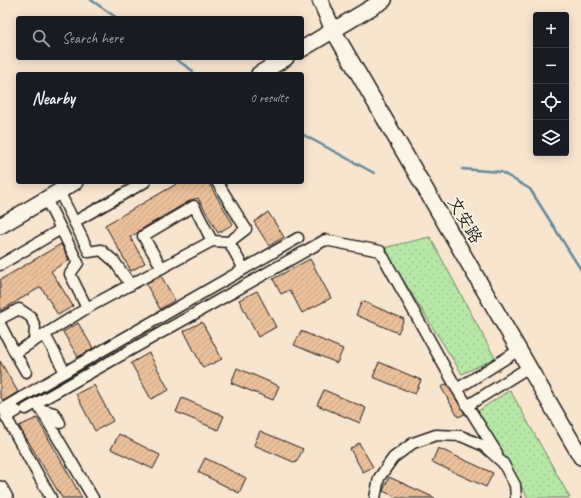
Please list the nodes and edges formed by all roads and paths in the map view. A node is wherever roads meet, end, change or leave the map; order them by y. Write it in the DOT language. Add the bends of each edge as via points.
graph roads {
  1 [pos="320,0"];
  2 [pos="384,0"];
  3 [pos="333,30"];
  4 [pos="304,47"];
  5 [pos="283,60"];
  6 [pos="262,72"];
  7 [pos="72,184"];
  8 [pos="141,184"];
  9 [pos="218,184"];
  10 [pos="53,195"];
  11 [pos="74,222"];
  12 [pos="0,226"];
  13 [pos="61,229"];
  14 [pos="298,238"];
  15 [pos="212,241"];
  16 [pos="229,242"];
  17 [pos="0,265"];
  18 [pos="162,268"];
  19 [pos="244,269"];
  20 [pos="131,285"];
  21 [pos="87,308"];
  22 [pos="0,319"];
  23 [pos="0,324"];
  24 [pos="45,335"];
  25 [pos="34,341"];
  26 [pos="519,350"];
  27 [pos="15,353"];
  28 [pos="529,367"];
  29 [pos="26,372"];
  30 [pos="64,372"];
  31 [pos="457,389"];
  32 [pos="39,406"];
  33 [pos="467,406"];
  34 [pos="0,410"];
  35 [pos="60,423"];
  36 [pos="581,457"];
  37 [pos="503,463"];
  38 [pos="515,485"];
  39 [pos="0,489"];
  40 [pos="5,498"];
  41 [pos="51,498"];
  42 [pos="93,498"];
  43 [pos="375,498"];
  44 [pos="516,498"];
  45 [pos="522,498"];
  1 -- 3 [label="main road, 文安路"];
  2 -- 3 [label="main road"];
  3 -- 4 [label="main road"];
  3 -- 26 [label="main road, 文安路"];
  5 -- 6 [label="main road"];
  7 -- 10 [label="main road"];
  8 -- 11 [label="street"];
  9 -- 16 [label="street" via="246,229"];
  10 -- 11 [label="street"];
  10 -- 12 [label="main road"];
  10 -- 13 [label="street"];
  11 -- 20 [label="street" via="89,252 101,250 114,261"];
  13 -- 17 [label="street"];
  13 -- 21 [label="street" via="78,263 70,274"];
  14 -- 19 [label="street"];
  15 -- 16 [label="street"];
  15 -- 18 [label="street"];
  15 -- 18 [label="street" via="194,206 143,236"];
  16 -- 19 [label="street"];
  18 -- 20 [label="street"];
  19 -- 30 [label="street"];
  20 -- 21 [label="street"];
  21 -- 24 [label="street"];
  22 -- 25 [label="street" via="19,309 31,317 35,327"];
  23 -- 27 [label="street"];
  24 -- 25 [label="street"];
  24 -- 30 [label="street"];
  25 -- 27 [label="street"];
  26 -- 28 [label="main road, 文安路"];
  26 -- 31 [label="street"];
  27 -- 29 [label="street"];
  28 -- 33 [label="street"];
  28 -- 36 [label="main road, 文安路"];
  30 -- 34 [label="street"];
  31 -- 32 [label="street" via="380,251 325,240"];
  31 -- 33 [label="street"];
  32 -- 35 [label="street" via="54,413"];
  32 -- 41 [label="street" via="6,417"];
  32 -- 42 [label="street"];
  33 -- 37 [label="street"];
  37 -- 38 [label="street"];
  37 -- 43 [label="street" via="484,446 461,436 436,435 413,443 393,458 379,478"];
  38 -- 44 [label="street"];
  38 -- 45 [label="street"];
  39 -- 40 [label="main road"];
}
